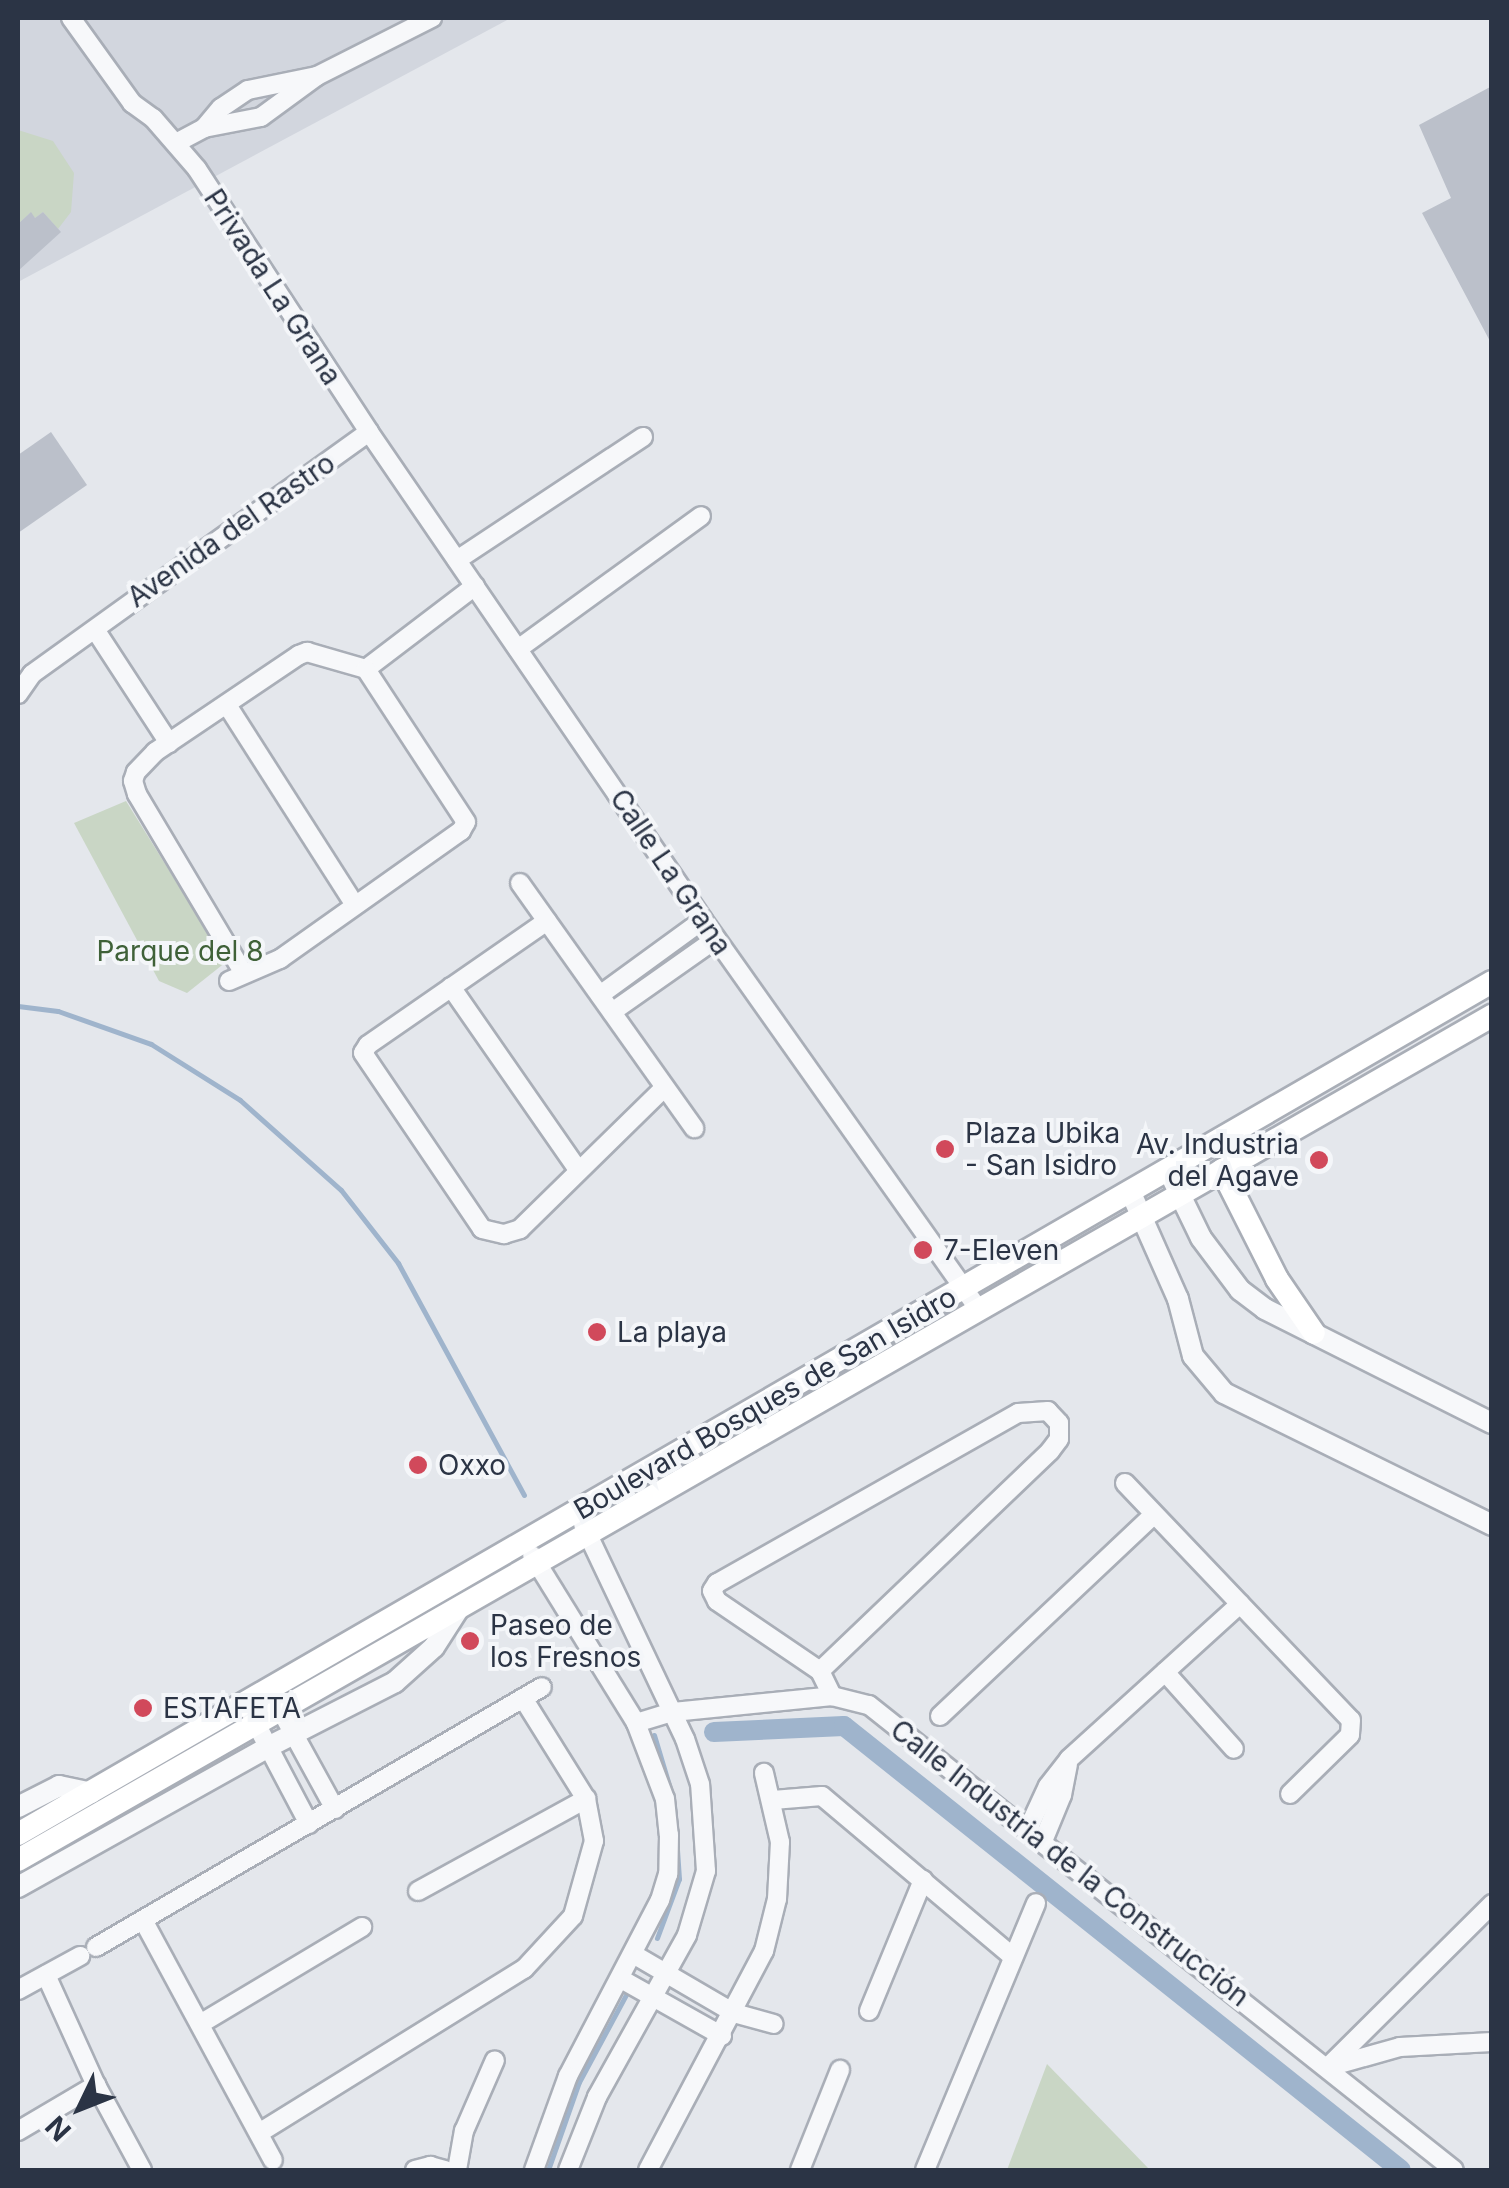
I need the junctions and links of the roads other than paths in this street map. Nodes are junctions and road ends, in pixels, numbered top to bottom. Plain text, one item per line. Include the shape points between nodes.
1 (71, 18) edge
2 (432, 18) edge
3 (317, 76) junction
4 (204, 128) junction
5 (176, 143) junction
6 (369, 432) junction
7 (643, 437) dead end
8 (701, 516) dead end
9 (457, 560) junction
10 (475, 586) junction
11 (96, 631) junction
12 (518, 649) junction
13 (366, 669) junction
14 (25, 673) edge
15 (18, 694) edge
16 (227, 705) junction
17 (170, 743) junction
18 (520, 883) dead end
19 (355, 905) junction
20 (703, 920) junction
21 (547, 921) junction
22 (716, 939) junction
23 (1492, 982) edge
24 (452, 987) junction
25 (600, 996) junction
26 (612, 1012) junction
27 (1492, 1016) edge
28 (664, 1088) junction
29 (694, 1128) dead end
30 (578, 1170) junction
31 (1222, 1170) junction
32 (1169, 1172) junction
33 (1132, 1193) junction
34 (1179, 1194) junction
35 (1144, 1216) junction
36 (971, 1299) junction
37 (1314, 1333) junction
38 (1492, 1424) edge
39 (1126, 1484) dead end
40 (1154, 1514) junction
41 (581, 1522) junction
42 (1492, 1525) edge
43 (530, 1552) junction
44 (462, 1604) junction
45 (1240, 1604) junction
46 (820, 1671) junction
47 (1165, 1672) junction
48 (542, 1688) dead end
49 (832, 1696) junction
50 (524, 1698) junction
51 (275, 1699) junction
52 (673, 1712) junction
53 (250, 1713) junction
54 (940, 1716) dead end
55 (636, 1723) junction
56 (293, 1734) junction
57 (270, 1746) junction
58 (1234, 1749) dead end
59 (764, 1773) dead end
60 (90, 1793) junction
61 (1290, 1794) dead end
62 (586, 1799) junction
63 (773, 1800) junction
64 (18, 1807) edge
65 (335, 1808) junction
66 (309, 1824) junction
67 (18, 1834) edge
68 (1036, 1835) junction
69 (18, 1860) edge
70 (923, 1880) junction
71 (18, 1888) edge
72 (418, 1891) dead end
73 (1036, 1904) dead end
74 (1492, 1904) edge
75 (143, 1920) junction
76 (362, 1927) dead end
77 (633, 1954) junction
78 (1013, 1957) junction
79 (666, 1973) junction
80 (46, 1974) junction
81 (621, 1979) junction
82 (18, 1990) edge
83 (654, 1996) junction
84 (869, 2011) dead end
85 (734, 2012) junction
86 (200, 2024) junction
87 (774, 2024) dead end
88 (722, 2036) junction
89 (1492, 2042) edge
90 (495, 2060) dead end
91 (1327, 2068) junction
92 (840, 2070) dead end
93 (96, 2085) junction
94 (18, 2131) edge
95 (259, 2133) junction
96 (273, 2160) dead end
97 (142, 2170) edge
98 (416, 2170) edge
99 (446, 2170) edge
100 (456, 2170) edge
101 (534, 2170) edge
102 (568, 2170) edge
103 (648, 2170) edge
104 (800, 2170) edge
105 (925, 2170) edge
106 (1454, 2170) edge

1 - 5 street, Privada La Grana via 132,103
2 - 3 street
3 - 4 street via 261,117
3 - 4 street via 248,90
4 - 5 street
5 - 6 street, Privada La Grana
6 - 9 street, Calle La Grana
6 - 11 street, Avenida del Rastro
7 - 9 street
8 - 12 street
9 - 10 street, Calle La Grana
10 - 12 street, Calle La Grana
10 - 13 street
11 - 14 street, Avenida del Rastro
11 - 17 street
12 - 20 street, Calle La Grana
13 - 16 street via 307,652
13 - 19 street via 466,822
14 - 15 street
16 - 17 street
16 - 19 street
17 - 19 street via 136,772 136,794 236,977 280,959
18 - 21 street
20 - 22 street, Calle La Grana
20 - 25 street
21 - 24 street
21 - 25 street
22 - 26 street
22 - 36 street, Calle La Grana
23 - 32 main road, Boulevard Bosques de San Isidro
24 - 30 street
24 - 30 street via 364,1053 482,1229 520,1229
25 - 26 street
26 - 28 street
27 - 31 main road, Boulevard Bosques de San Isidro
28 - 29 street
28 - 30 street
31 - 34 main road, Boulevard Bosques de San Isidro
31 - 37 main road
32 - 33 main road, Boulevard Bosques de San Isidro
32 - 34 street
33 - 35 street
33 - 36 main road, Boulevard Bosques de San Isidro
34 - 35 main road, Boulevard Bosques de San Isidro
34 - 37 street via 1240,1290
35 - 36 main road, Boulevard Bosques de San Isidro
35 - 42 street via 1193,1356 1224,1393
36 - 41 main road, Boulevard Bosques de San Isidro
37 - 38 street
39 - 40 street
40 - 45 street
40 - 54 street
41 - 43 main road, Boulevard Bosques de San Isidro
41 - 52 street
43 - 44 main road, Boulevard Bosques de San Isidro
43 - 51 main road, Boulevard Bosques de San Isidro
43 - 55 street
44 - 51 main road, Boulevard Bosques de San Isidro
44 - 56 street, Boulevard Bosques de San Isidro via 434,1646 395,1682
45 - 47 street
45 - 61 street via 1351,1720 1353,1728
46 - 46 street via 717,1601 717,1583 1018,1412 1048,1411 1059,1439 1050,1452
46 - 49 street
47 - 58 street
47 - 68 street via 1069,1759 1048,1786
48 - 50 street
49 - 52 street, Calle Industria de la Construcción
49 - 68 street, Calle Industria de la Construcción via 869,1705
50 - 62 street
50 - 65 street
51 - 53 main road, Boulevard Bosques de San Isidro
51 - 56 street
52 - 55 street, Calle Industria de la Construcción
52 - 79 street via 700,1784 706,1871 698,1908
53 - 57 street
53 - 60 main road, Boulevard Bosques de San Isidro
53 - 69 main road, Boulevard Bosques de San Isidro
55 - 77 street via 665,1799 669,1835 668,1874
56 - 57 street, Boulevard Bosques de San Isidro
56 - 65 street
57 - 66 street
57 - 71 street, Boulevard Bosques de San Isidro
59 - 63 street
60 - 64 street, Boulevard Bosques de San Isidro via 59,1786
60 - 67 main road, Boulevard Bosques de San Isidro
62 - 72 street
62 - 95 street via 594,1841 583,1888 573,1916 547,1948 455,2015
63 - 70 street via 822,1796
63 - 85 street via 780,1842 776,1899 764,1951
65 - 66 street
66 - 75 street
68 - 91 street, Calle Industria de la Construcción
70 - 78 street
70 - 84 street
73 - 78 street
74 - 91 street
75 - 80 street
75 - 86 street
76 - 86 street
77 - 79 street
77 - 81 street
78 - 105 street
79 - 83 street
79 - 85 street
80 - 82 street
80 - 93 street
81 - 83 street
81 - 101 street via 560,2094
83 - 88 street
83 - 102 street via 597,2097
85 - 87 street
85 - 88 street
86 - 95 street
88 - 103 street
89 - 91 street via 1400,2047
90 - 100 street via 464,2131
91 - 106 street, Calle Industria de la Construcción
92 - 104 street
93 - 94 street
93 - 97 street
95 - 96 street
98 - 99 street

